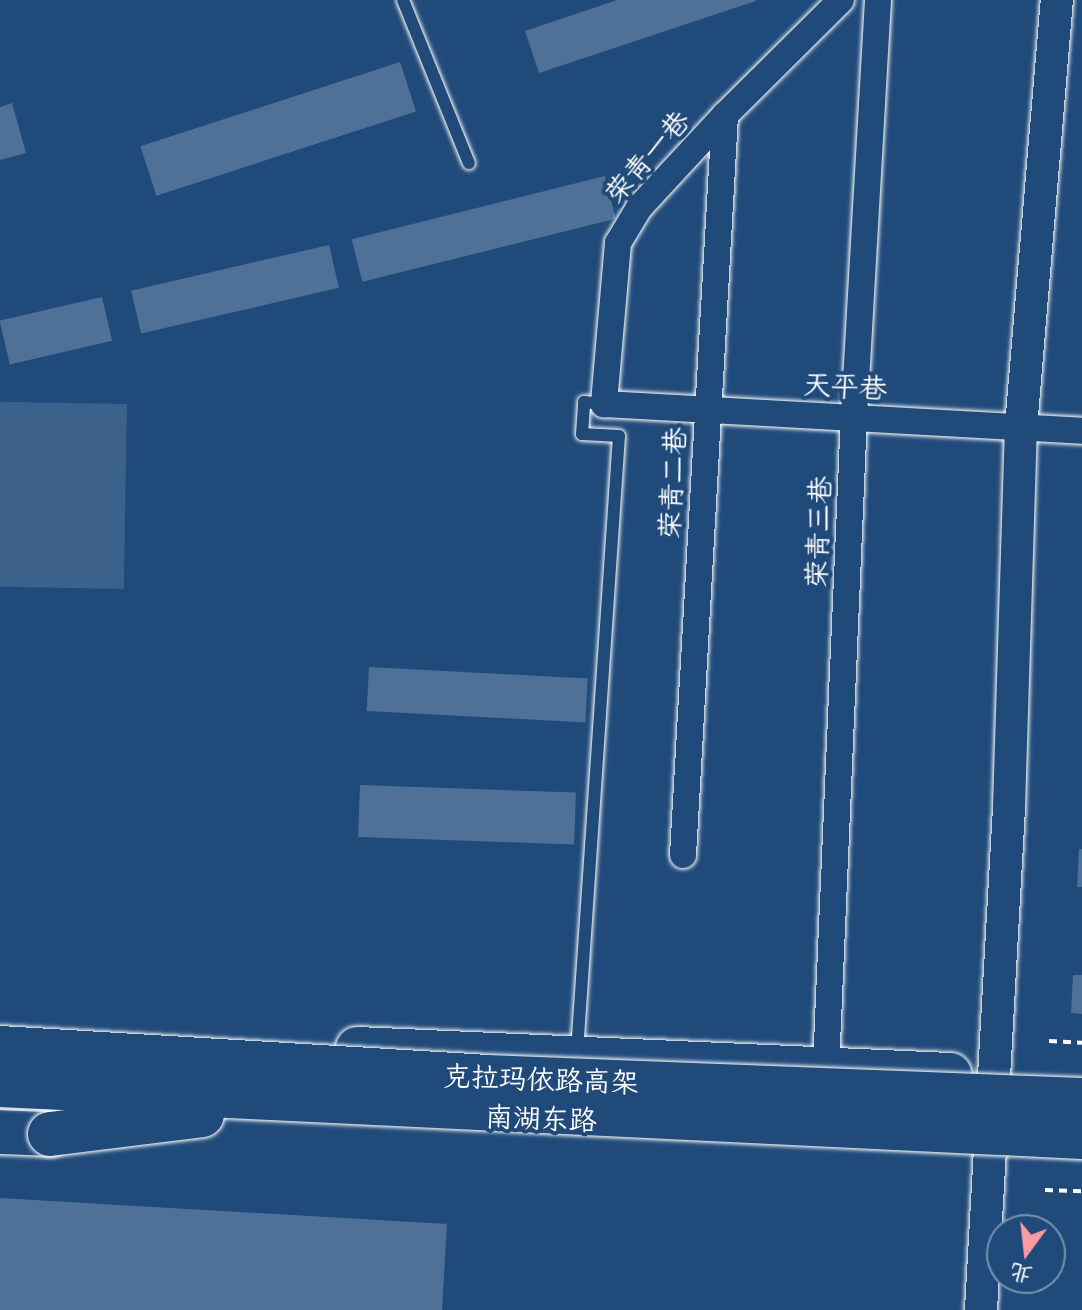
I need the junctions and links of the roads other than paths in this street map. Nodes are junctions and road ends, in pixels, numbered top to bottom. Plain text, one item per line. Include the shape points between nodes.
1 (403, 0) edge
2 (841, 0) edge
3 (878, 0) edge
4 (1057, 0) edge
5 (725, 115) junction
6 (469, 163) dead end
7 (604, 404) junction
8 (707, 411) junction
9 (854, 416) junction
10 (1021, 427) junction
11 (1082, 431) edge
12 (683, 855) dead end
13 (0, 1017) edge
14 (0, 1033) edge
15 (578, 1037) dead end
16 (0, 1048) edge
17 (826, 1067) junction
18 (993, 1076) junction
19 (1082, 1082) edge
20 (315, 1083) junction
21 (0, 1085) edge
22 (0, 1094) edge
23 (1082, 1100) edge
24 (0, 1132) edge
25 (993, 1137) junction
26 (1082, 1138) edge
27 (981, 1310) edge

1 - 6 lane
2 - 5 street, 荣青一巷
3 - 9 street, 荣青三巷
4 - 10 street
5 - 7 street, 荣青一巷 via 639,208 618,243
5 - 8 street, 荣青二巷
7 - 8 street, 天平巷
7 - 15 lane via 584,402 582,434 619,436
8 - 9 street, 天平巷
8 - 12 street, 荣青二巷
9 - 10 street, 天平巷
9 - 17 street, 荣青三巷
10 - 11 street, 天平巷
10 - 18 street via 1009,807
13 - 20 highway, bridge
14 - 17 main road
16 - 20 highway, 克拉玛依路高架, bridge
17 - 18 main road
18 - 19 main road
18 - 25 street
20 - 21 highway, 克拉玛依路高架, bridge
20 - 23 highway, 克拉玛依路高架, bridge
20 - 24 highway, bridge via 50,1134
20 - 26 highway, 克拉玛依路高架, bridge
22 - 25 main road, 南湖东路
25 - 26 main road, 南湖东路
25 - 27 street

